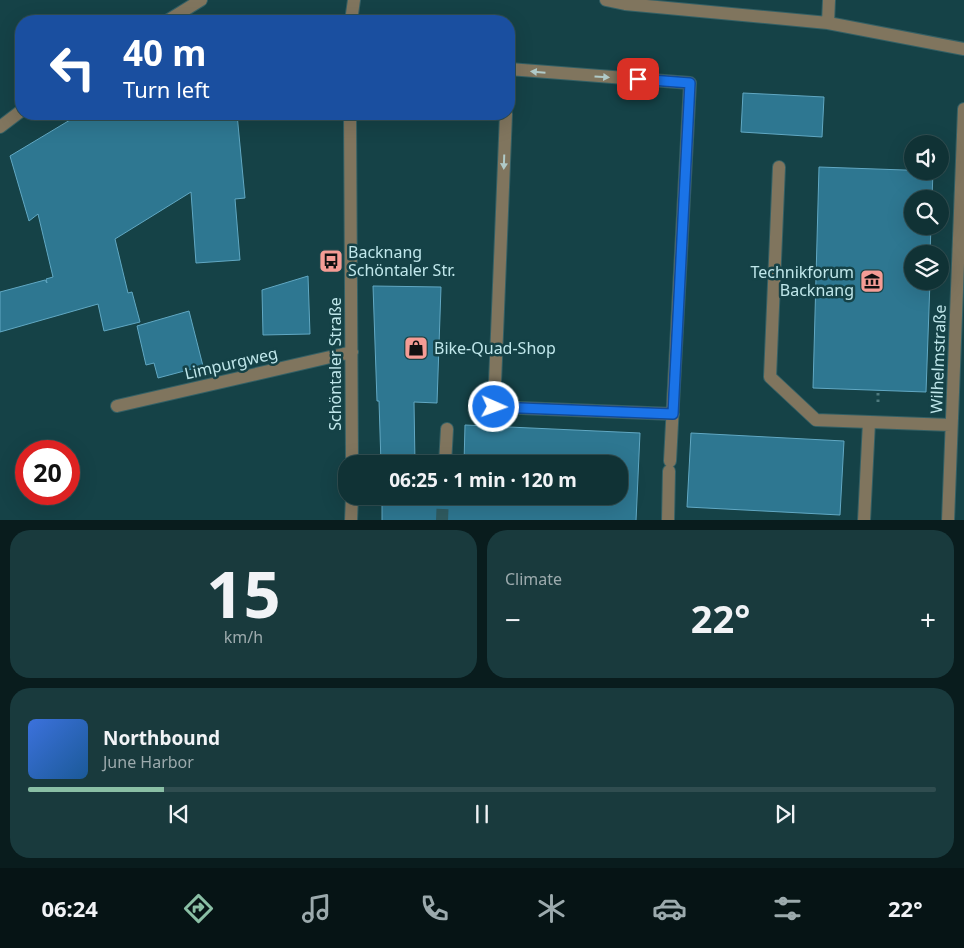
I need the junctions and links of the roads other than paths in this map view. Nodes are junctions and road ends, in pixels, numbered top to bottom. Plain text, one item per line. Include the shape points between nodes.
1 (202, 0) edge
2 (354, 0) edge
3 (606, 0) edge
4 (829, 0) edge
5 (177, 15) edge
6 (352, 15) edge
7 (828, 23) junction
8 (964, 49) edge
9 (515, 70) edge
10 (964, 109) edge
11 (15, 116) edge
12 (350, 120) edge
13 (506, 120) edge
14 (0, 127) edge
15 (779, 167) dead end
16 (352, 352) junction
17 (117, 406) dead end
18 (673, 414) junction
19 (956, 417) edge
20 (869, 422) junction
21 (447, 429) dead end
22 (352, 455) edge
23 (446, 455) edge
24 (352, 505) edge
25 (351, 520) edge
26 (668, 520) edge
27 (864, 520) edge
28 (948, 520) edge

1 - 5 street
2 - 6 street
3 - 7 street
4 - 7 street
7 - 8 street
9 - 18 street via 690,83
10 - 19 street, Wilhelmstraße
11 - 14 street
12 - 16 street, Schöntaler Straße
13 -> 18 street via 494,407
15 - 20 street via 770,377 816,420
16 - 17 street, Limpurgweg
16 - 22 street, Schöntaler Straße
18 - 26 street
19 - 20 street
19 - 28 street, Wilhelmstraße
20 - 27 street
21 - 23 street
24 - 25 street

